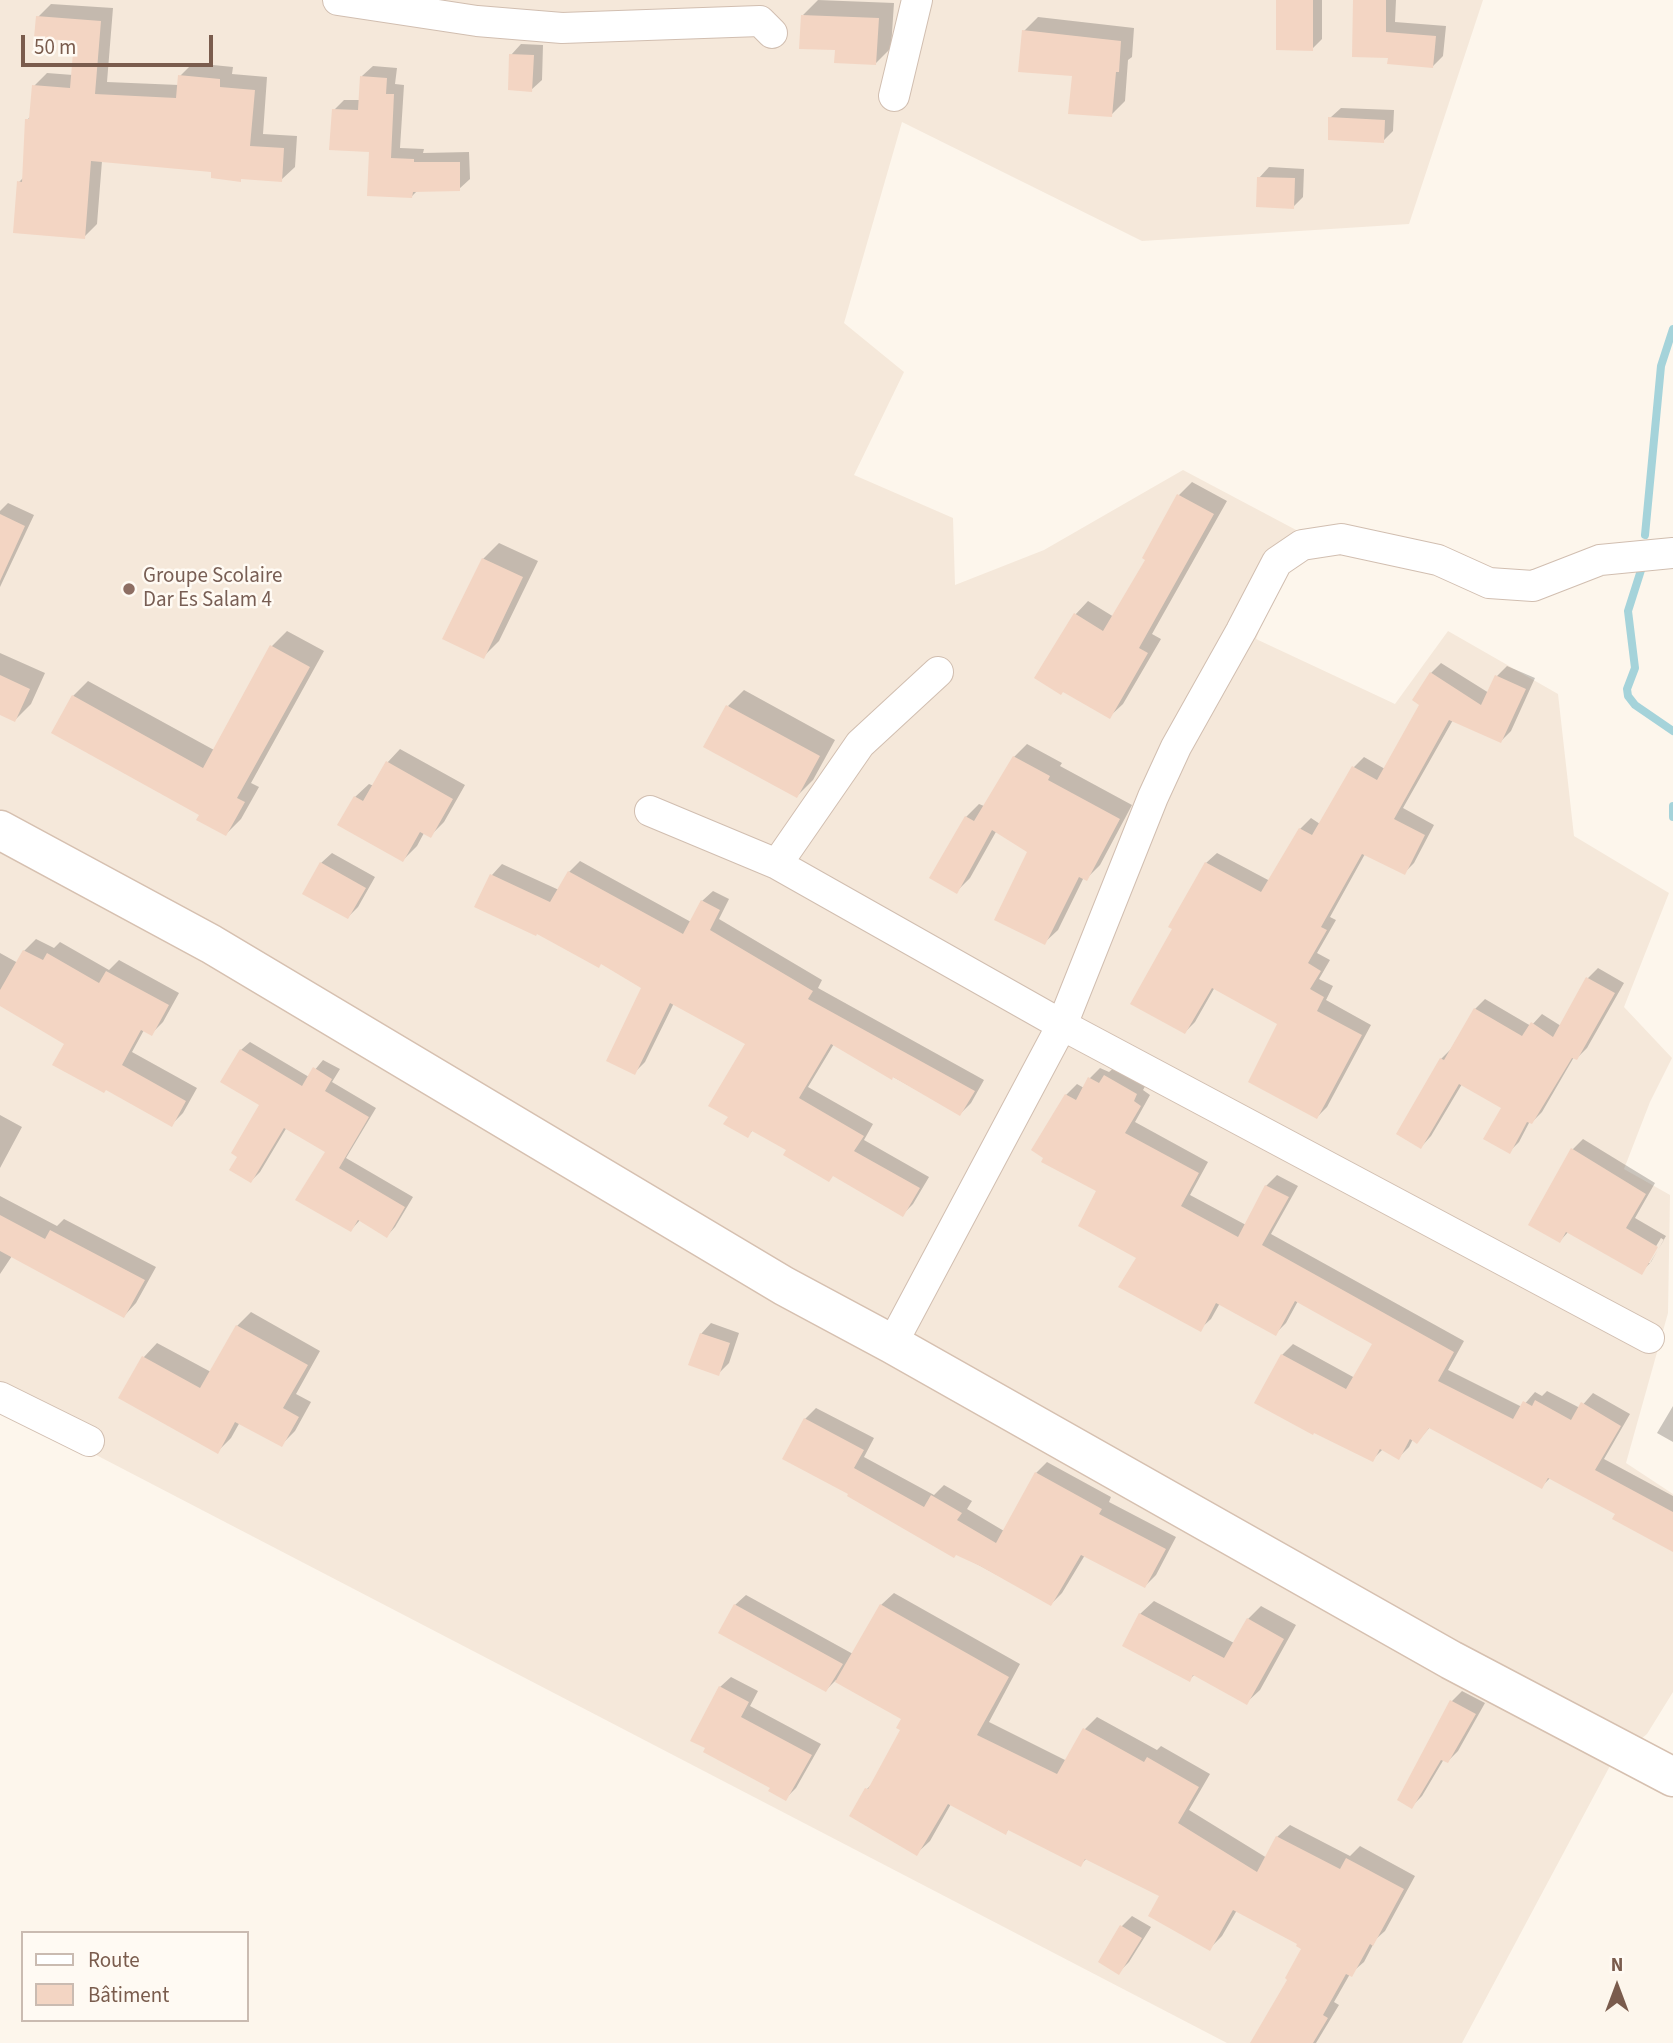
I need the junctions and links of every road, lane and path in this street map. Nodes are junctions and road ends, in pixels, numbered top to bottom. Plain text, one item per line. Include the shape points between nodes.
1 (338, 0) edge
2 (917, 0) edge
3 (476, 10) edge
4 (772, 33) dead end
5 (894, 96) dead end
6 (1673, 554) edge
7 (938, 672) dead end
8 (650, 811) dead end
9 (0, 830) edge
10 (777, 864) junction
11 (1062, 1026) junction
12 (1649, 1338) dead end
13 (892, 1344) junction
14 (0, 1397) edge
15 (89, 1440) dead end
16 (1673, 1777) edge

1 - 3 street
2 - 5 street
3 - 4 street via 562,28 760,21
6 - 11 street via 1600,560 1533,586 1489,583 1438,560 1341,539 1303,545 1277,562 1158,784
7 - 10 street via 860,744
8 - 10 street
9 - 13 street via 211,944 784,1286
10 - 11 street
11 - 12 street
11 - 13 street
13 - 16 street via 1451,1660
14 - 15 street

